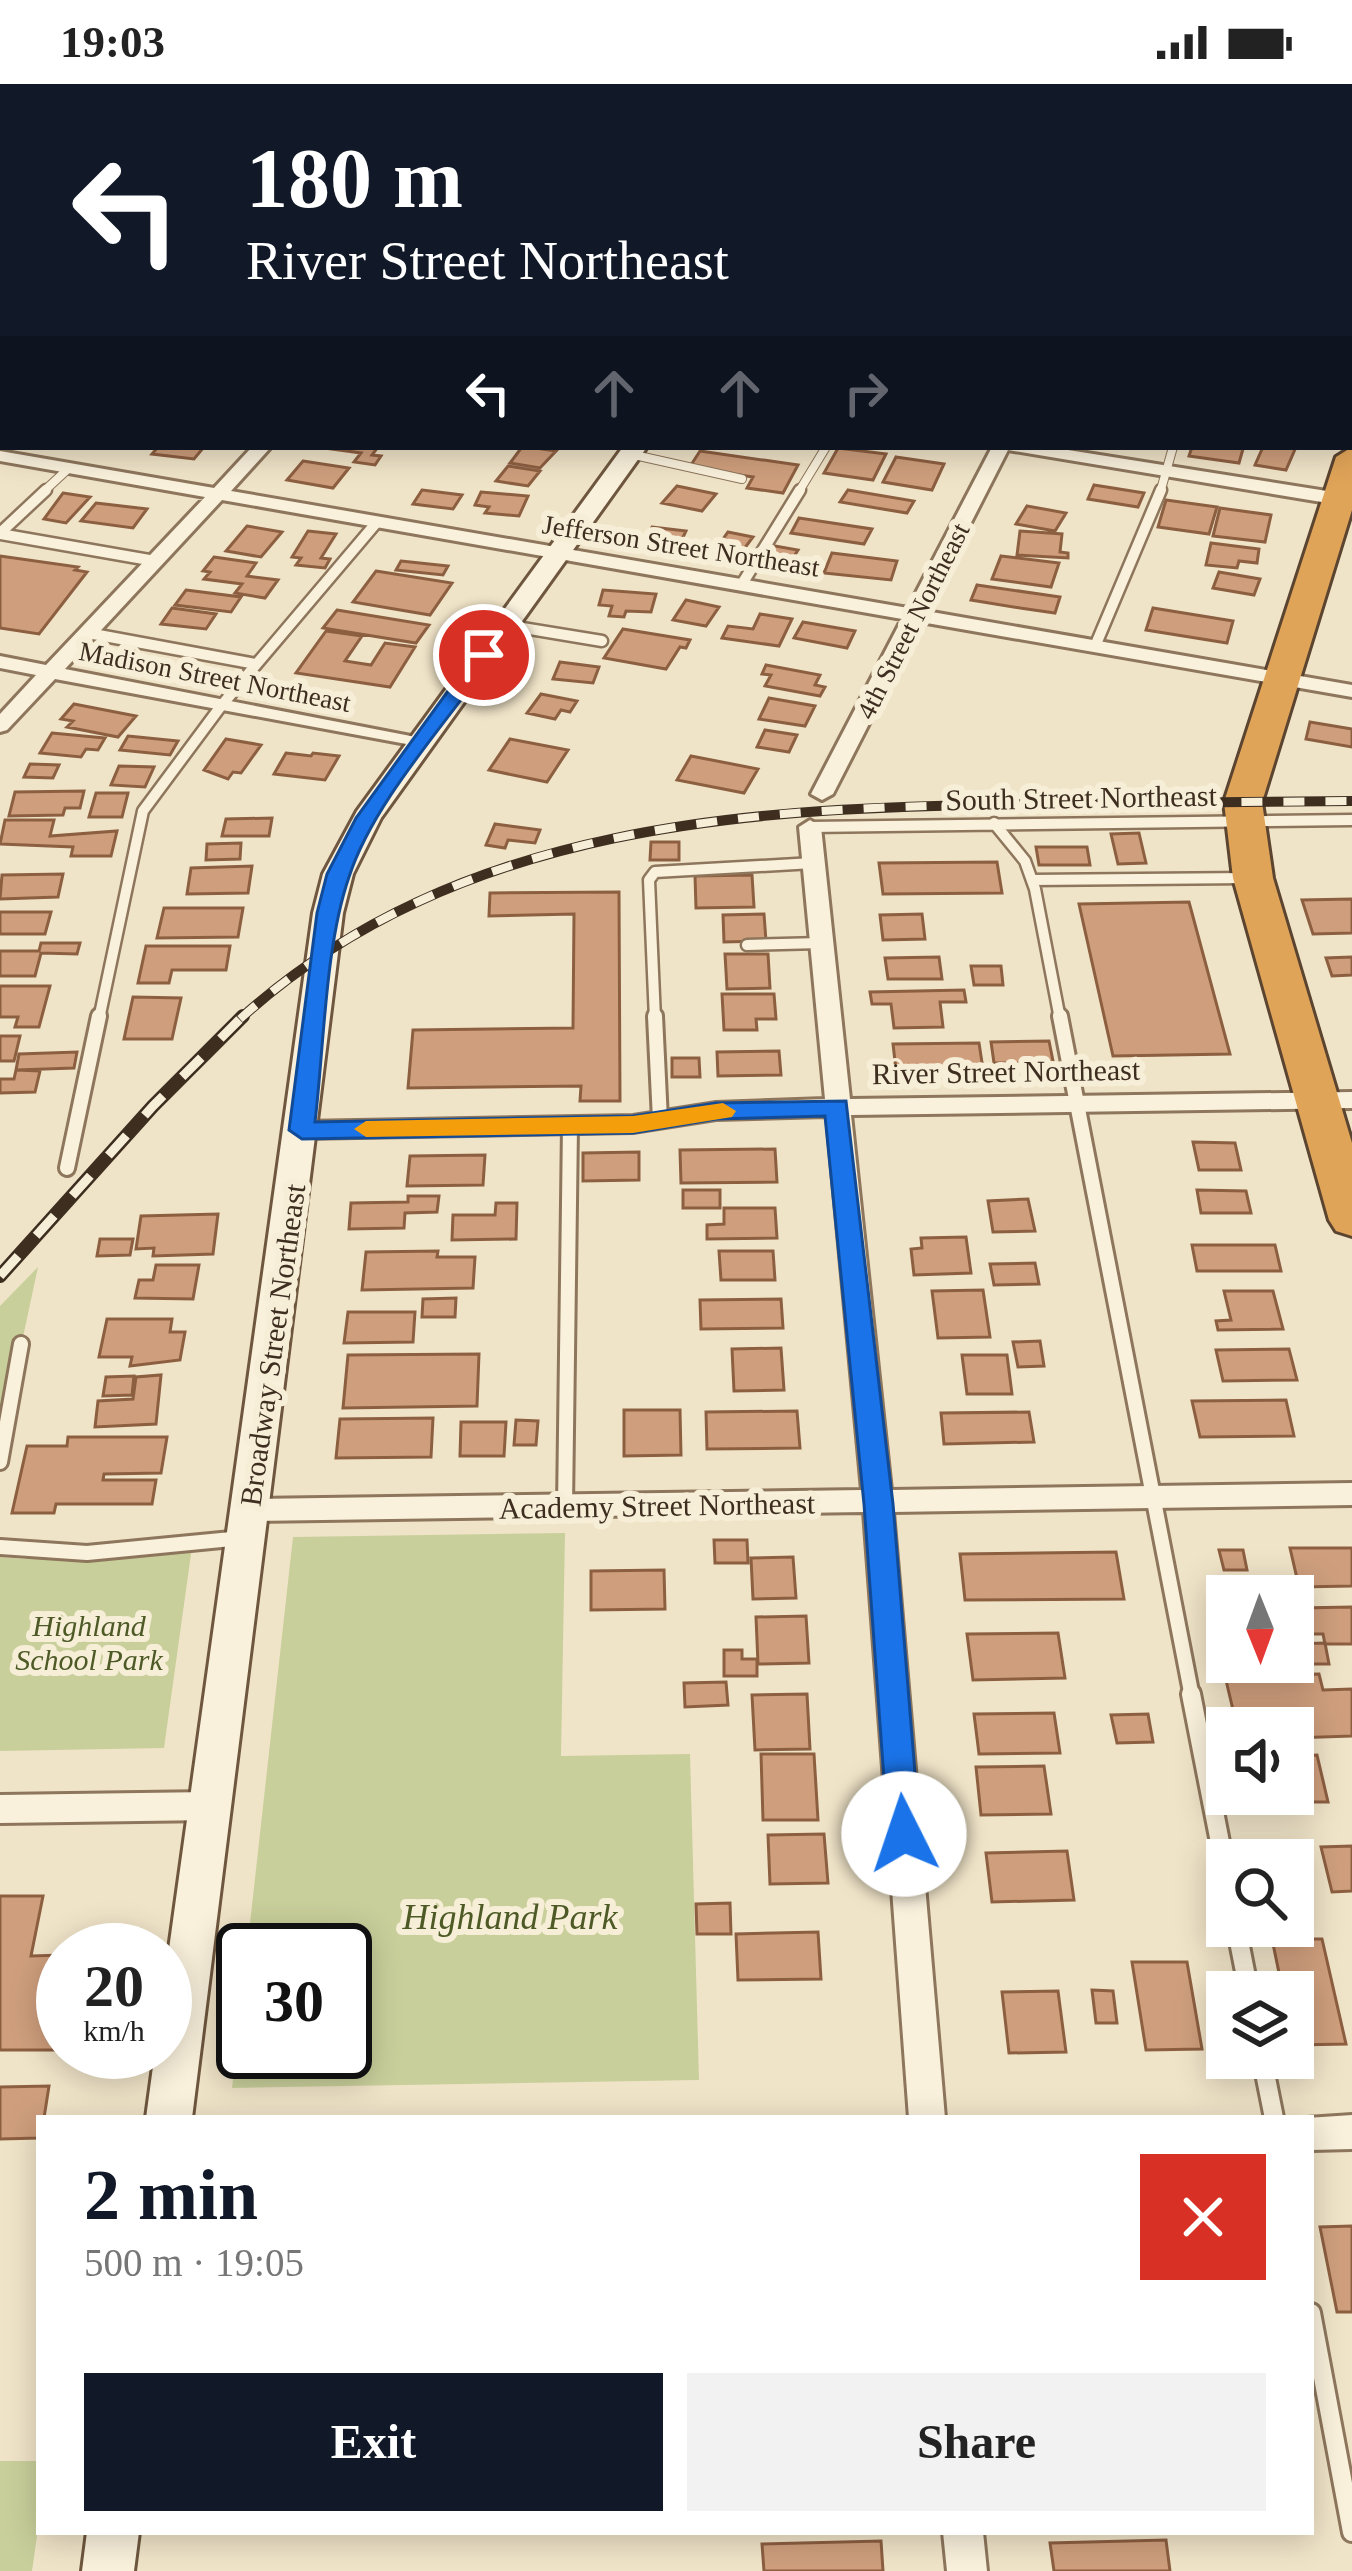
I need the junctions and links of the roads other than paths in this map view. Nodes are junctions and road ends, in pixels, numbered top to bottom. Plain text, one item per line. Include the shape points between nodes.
1 (259, 450) edge
2 (632, 450) edge
3 (824, 450) edge
4 (1000, 450) edge
5 (1035, 450) edge
6 (1172, 450) edge
7 (0, 456) edge
8 (1352, 457) edge
9 (69, 468) junction
10 (1166, 471) junction
11 (742, 479) dead end
12 (218, 494) junction
13 (1345, 500) edge
14 (377, 522) junction
15 (0, 534) edge
16 (557, 553) junction
17 (155, 561) junction
18 (742, 584) junction
19 (920, 612) junction
20 (506, 626) junction
21 (88, 633) junction
22 (602, 641) dead end
23 (1096, 644) junction
24 (0, 662) edge
25 (256, 664) junction
26 (51, 673) junction
27 (1282, 679) junction
28 (1352, 691) edge
29 (221, 706) junction
30 (0, 726) edge
31 (421, 744) junction
32 (822, 794) dead end
33 (1242, 820) junction
34 (1352, 820) edge
35 (994, 824) junction
36 (810, 827) joint
37 (813, 863) junction
38 (1253, 878) junction
39 (1033, 880) junction
40 (821, 943) junction
41 (747, 945) dead end
42 (1335, 1100) edge
43 (1076, 1103) junction
44 (837, 1107) junction
45 (660, 1120) junction
46 (570, 1126) junction
47 (302, 1130) junction
48 (67, 1168) dead end
49 (1352, 1220) edge
50 (21, 1344) dead end
51 (0, 1462) edge
52 (1352, 1494) edge
53 (1152, 1498) junction
54 (878, 1504) junction
55 (565, 1507) junction
56 (249, 1523) junction
57 (0, 1546) edge
58 (210, 1806) junction
59 (0, 1809) edge
60 (1219, 1839) edge
61 (1266, 2079) edge
62 (170, 2115) edge
63 (927, 2115) edge
64 (1273, 2115) edge
65 (1352, 2132) edge
66 (1314, 2133) edge
67 (1314, 2329) edge
68 (1352, 2532) edge
69 (113, 2535) edge
70 (963, 2535) edge
71 (108, 2571) edge
72 (967, 2571) edge

1 - 12 street
2 - 11 lane
2 - 16 main road, Broadway Street Northeast
3 - 18 lane
4 - 19 street, 4th Street Northeast
5 - 10 street
6 - 10 lane
7 - 9 street, Jefferson Street Northeast
8 - 13 highway
9 - 12 street, Jefferson Street Northeast
9 - 15 lane
10 - 13 street
10 - 23 lane
12 - 14 street, Jefferson Street Northeast
12 - 17 street
13 - 27 highway
14 - 16 street, Jefferson Street Northeast
14 - 25 lane
15 - 17 lane
16 - 18 street, Jefferson Street Northeast
16 - 20 main road, Broadway Street Northeast
17 - 21 street
18 - 19 street, Jefferson Street Northeast
19 - 23 street, Jefferson Street Northeast
19 - 32 street, 4th Street Northeast
20 - 22 lane
20 - 31 main road, Broadway Street Northeast
21 - 25 lane
21 - 26 street
23 - 27 street, Jefferson Street Northeast
24 - 26 street, Madison Street Northeast
25 - 29 lane
26 - 29 street, Madison Street Northeast
26 - 30 street
27 - 28 street, Jefferson Street Northeast
27 - 33 highway
29 - 31 street, Madison Street Northeast
29 - 48 lane via 153,792 137,828
31 - 47 main road, Broadway Street Northeast via 338,874
33 - 34 lane, South Street Northeast
33 - 35 lane, South Street Northeast
33 - 38 highway
35 - 36 lane, South Street Northeast
35 - 39 lane
36 - 37 street
37 - 40 street
37 - 45 lane via 671,868 649,880
38 - 39 lane
38 - 42 highway
39 - 43 lane
40 - 41 lane
40 - 44 street
42 - 43 street, River Street Northeast
42 - 49 highway
43 - 44 street, River Street Northeast
43 - 53 lane
44 - 45 street, River Street Northeast
44 - 54 street
45 - 46 street, River Street Northeast
46 - 47 street, River Street Northeast
46 - 55 lane
47 - 56 main road, Broadway Street Northeast
50 - 51 lane
52 - 53 street, Academy Street Northeast
53 - 54 street, Academy Street Northeast
53 - 60 lane
54 - 55 street, Academy Street Northeast
54 - 63 street
55 - 56 street, Academy Street Northeast
56 - 57 lane via 100,1549
56 - 58 main road, Broadway Street Northeast
58 - 59 street
58 - 62 main road, Broadway Street Northeast
61 - 64 lane
65 - 66 street
67 - 68 lane
69 - 71 main road
70 - 72 street

